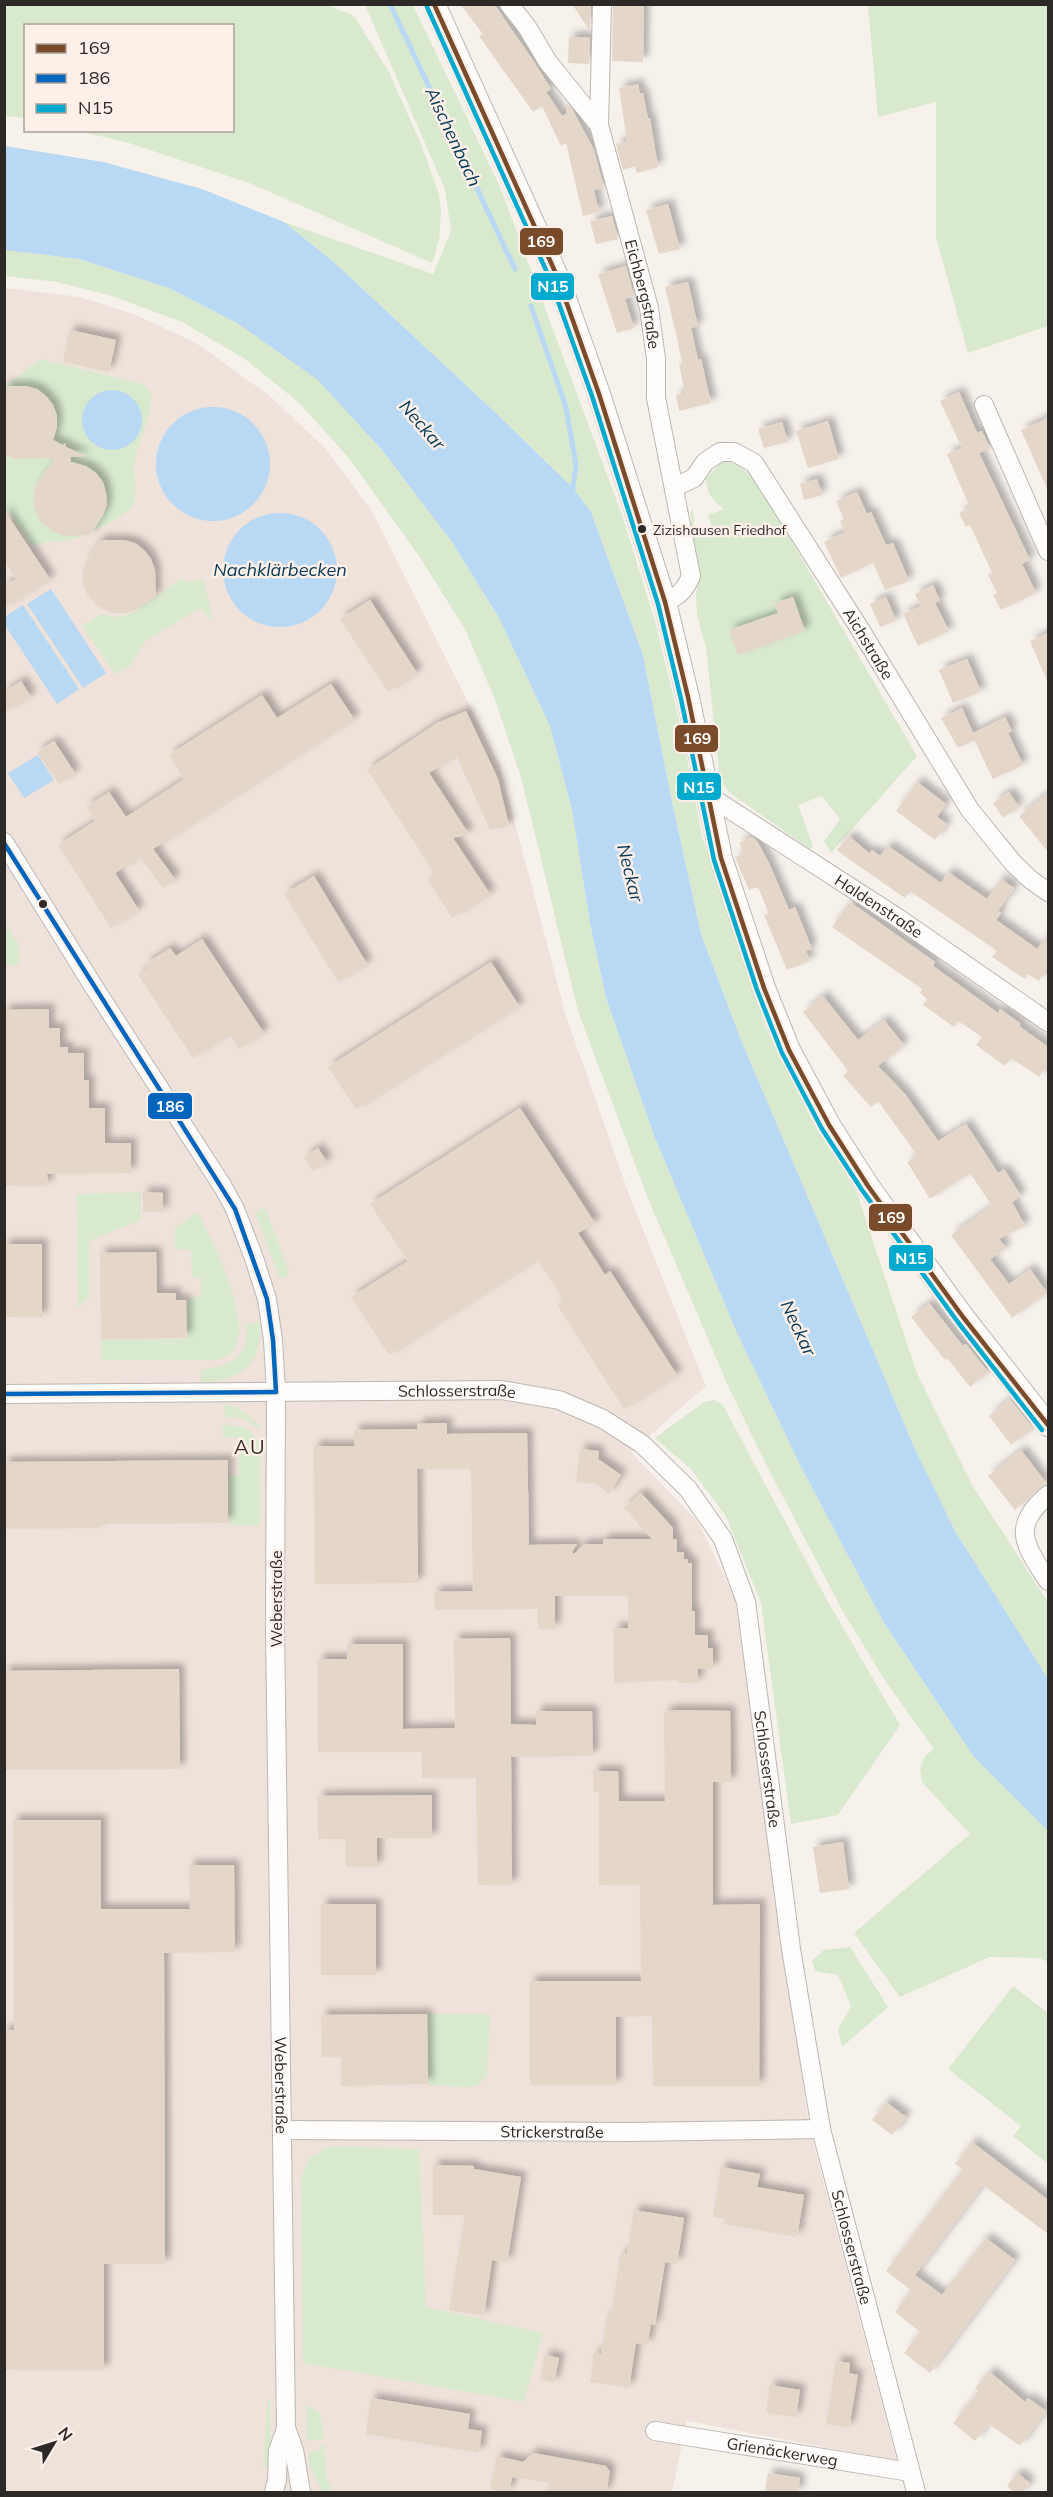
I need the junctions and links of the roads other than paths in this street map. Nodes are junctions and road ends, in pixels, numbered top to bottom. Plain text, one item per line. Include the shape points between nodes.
1 (434, 4) edge
2 (509, 4) edge
3 (602, 4) edge
4 (599, 125) junction
5 (984, 405) dead end
6 (675, 487) junction
7 (1048, 551) edge
8 (665, 602) junction
9 (706, 794) junction
10 (4, 842) edge
11 (1048, 892) edge
12 (1048, 1022) edge
13 (276, 1392) junction
14 (4, 1394) edge
15 (1048, 1425) edge
16 (1048, 1495) edge
17 (1048, 1581) edge
18 (821, 2129) junction
19 (282, 2130) junction
20 (286, 2428) junction
21 (655, 2431) dead end
22 (910, 2472) junction
23 (274, 2493) edge
24 (301, 2493) edge
25 (916, 2493) edge

1 - 8 street via 556,276 599,394
2 - 4 street, Eichbergstraße via 548,62
3 - 4 street
4 - 6 street, Eichbergstraße via 649,308 656,359 656,398
5 - 7 street
6 - 8 street, Eichbergstraße via 691,576 679,596
6 - 11 street, Aichstraße via 694,478 705,462 720,452 734,452 754,463 969,810 1014,864
8 - 9 street
9 - 12 street, Haldenstraße via 898,918
9 - 15 street via 721,858 764,988 789,1050 829,1125 917,1256
10 - 13 street, Weberstraße via 235,1209 267,1299
13 - 14 street, Schlosserstraße
13 - 18 street, Schlosserstraße via 501,1390 559,1400 603,1419 642,1444 688,1489 723,1539 746,1602 791,1949
13 - 19 street, Weberstraße
16 - 17 street via 1029,1514 1024,1527 1026,1542
18 - 19 street, Strickerstraße
18 - 22 street, Schlosserstraße
19 - 20 street, Weberstraße
20 - 23 street, Weberstraße via 278,2451
20 - 24 street, Weberstraße
21 - 22 street, Grienäckerweg
22 - 25 street, Schlosserstraße

